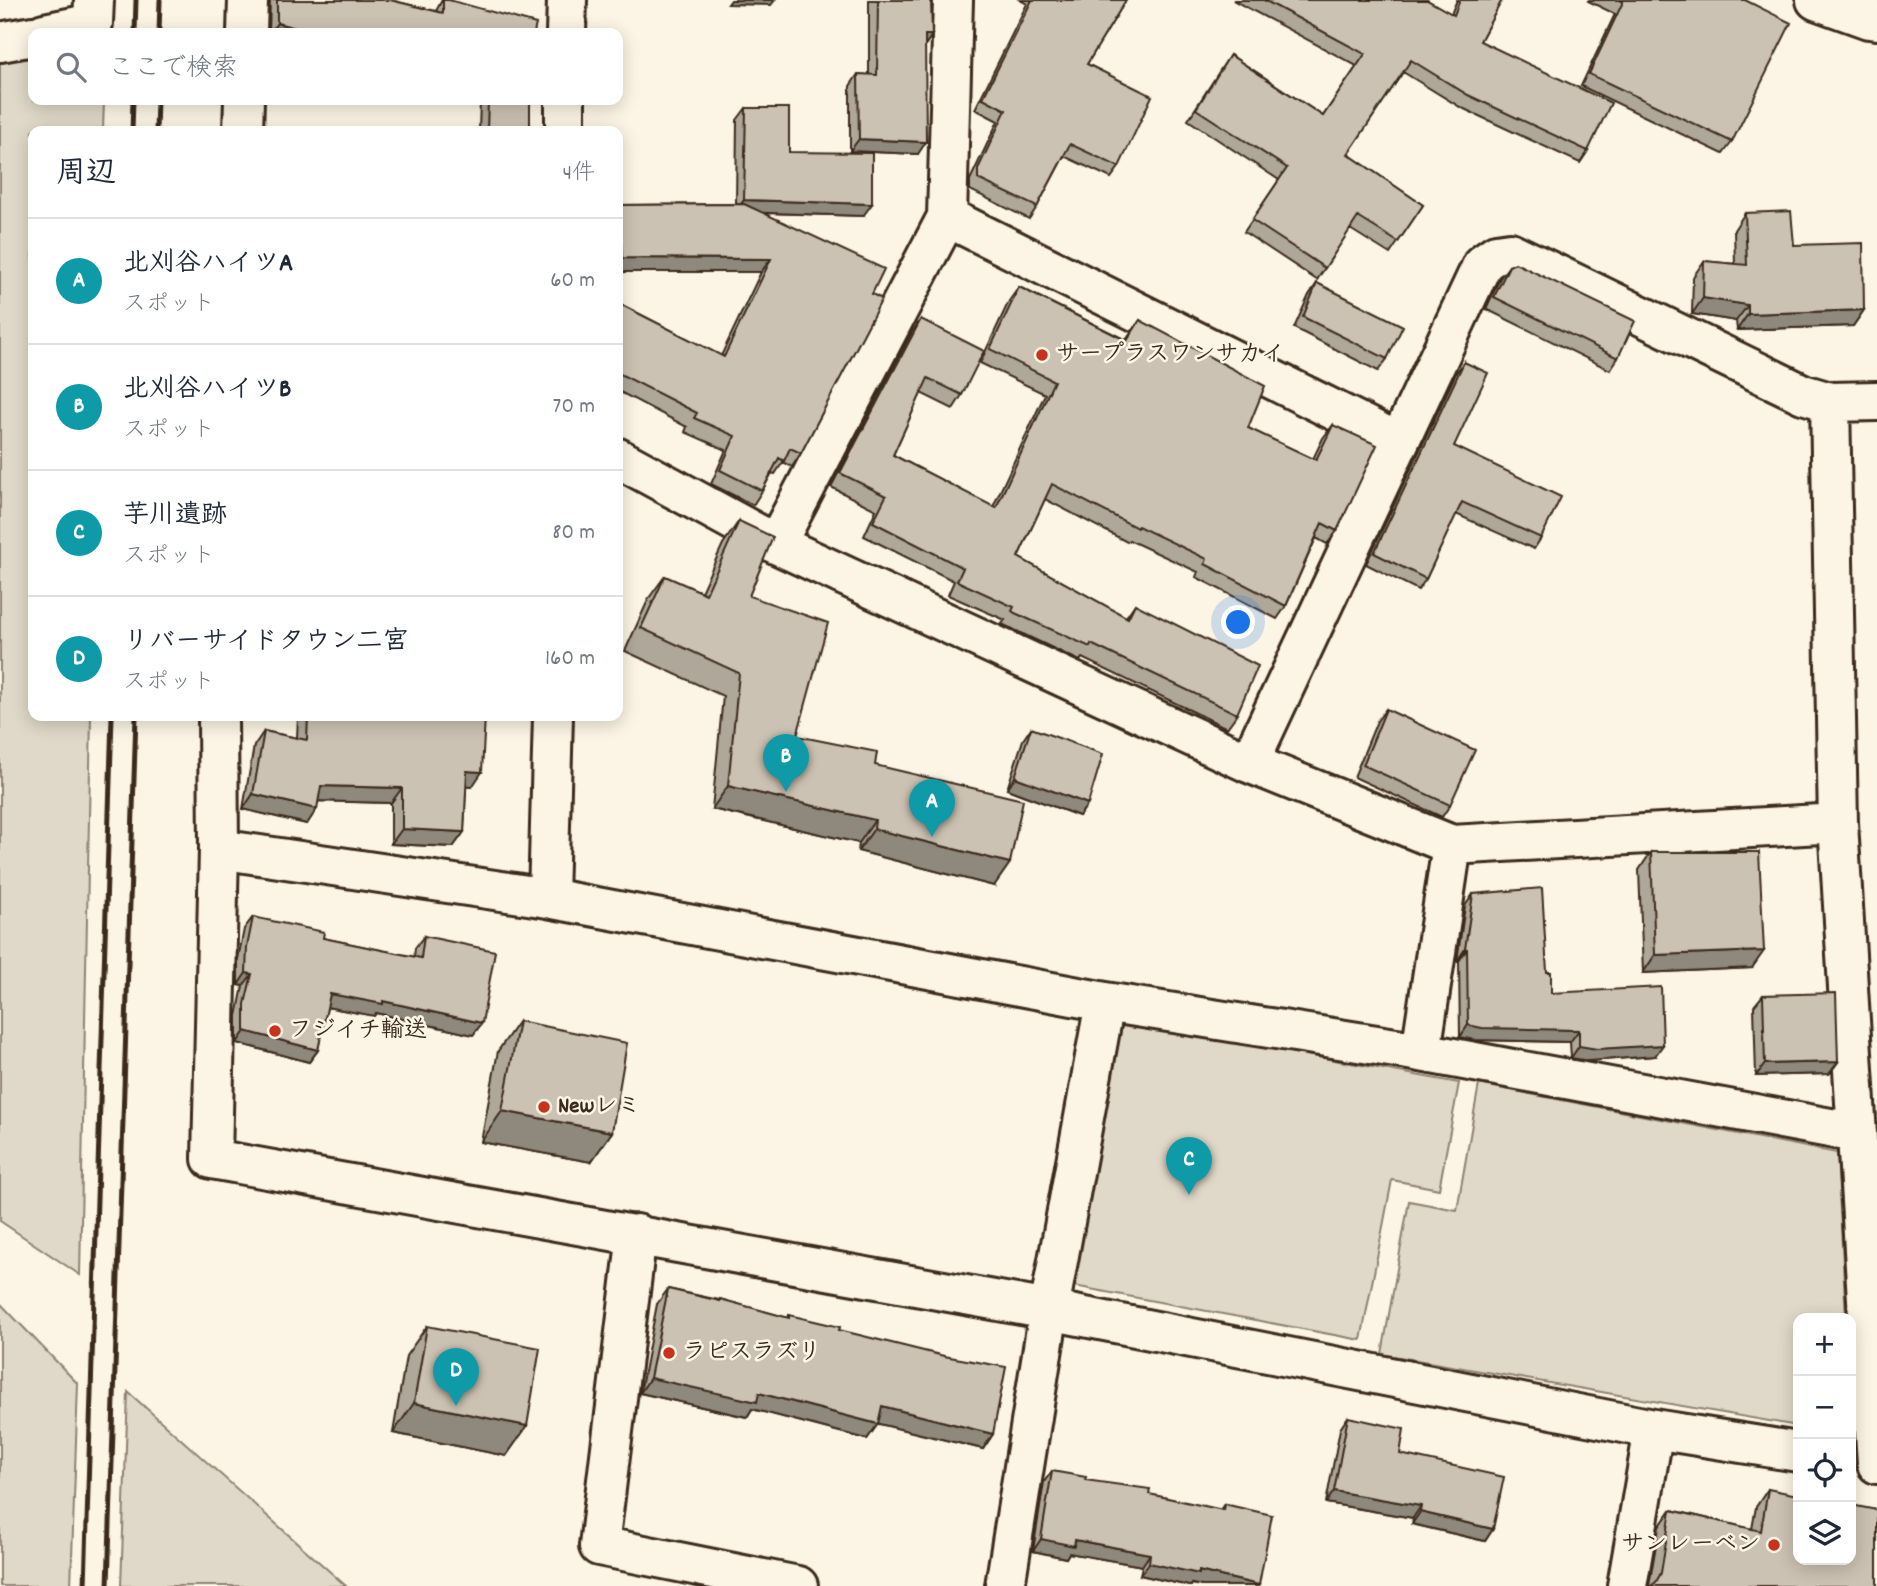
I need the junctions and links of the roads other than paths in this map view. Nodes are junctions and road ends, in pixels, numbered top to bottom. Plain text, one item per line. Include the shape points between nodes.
1 (94, 0) edge
2 (248, 0) edge
3 (567, 0) edge
4 (953, 0) edge
5 (1816, 0) edge
6 (1877, 20) edge
7 (68, 28) edge
8 (247, 28) edge
9 (566, 28) edge
10 (28, 37) edge
11 (0, 42) edge
12 (244, 105) edge
13 (565, 105) edge
14 (243, 126) edge
15 (565, 126) edge
16 (947, 217) junction
17 (1877, 401) edge
18 (1830, 402) junction
19 (1398, 442) junction
20 (623, 461) edge
21 (776, 544) junction
22 (218, 721) edge
23 (553, 721) edge
24 (1249, 763) junction
25 (1838, 823) junction
26 (1452, 845) junction
27 (219, 849) junction
28 (548, 898) junction
29 (1105, 1002) junction
30 (1421, 1052) junction
31 (1857, 1133) junction
32 (637, 1234) junction
33 (1049, 1310) junction
34 (1654, 1429) junction
35 (1793, 1451) edge
36 (1856, 1461) edge
37 (1877, 1464) edge
38 (798, 1586) edge
39 (1005, 1586) edge
40 (1627, 1586) edge

1 - 7 street via 93,23
2 - 8 street
3 - 9 street
4 - 16 street
5 - 6 street
10 - 11 street
12 - 14 street
13 - 15 street
16 - 19 street
16 - 21 street
17 - 18 street
18 - 19 street via 1803,394 1510,252 1483,263
18 - 25 street
19 - 24 street
20 - 21 street
21 - 24 street
22 - 27 street
23 - 28 street
24 - 26 street
25 - 26 street
25 - 31 street
26 - 30 street
27 - 28 street
27 - 32 street via 212,1159
28 - 29 street
29 - 30 street
29 - 33 street
30 - 31 street
31 - 37 street
32 - 33 street
32 - 38 street via 599,1546
33 - 34 street
33 - 39 street
34 - 35 street
34 - 40 street
36 - 37 street

